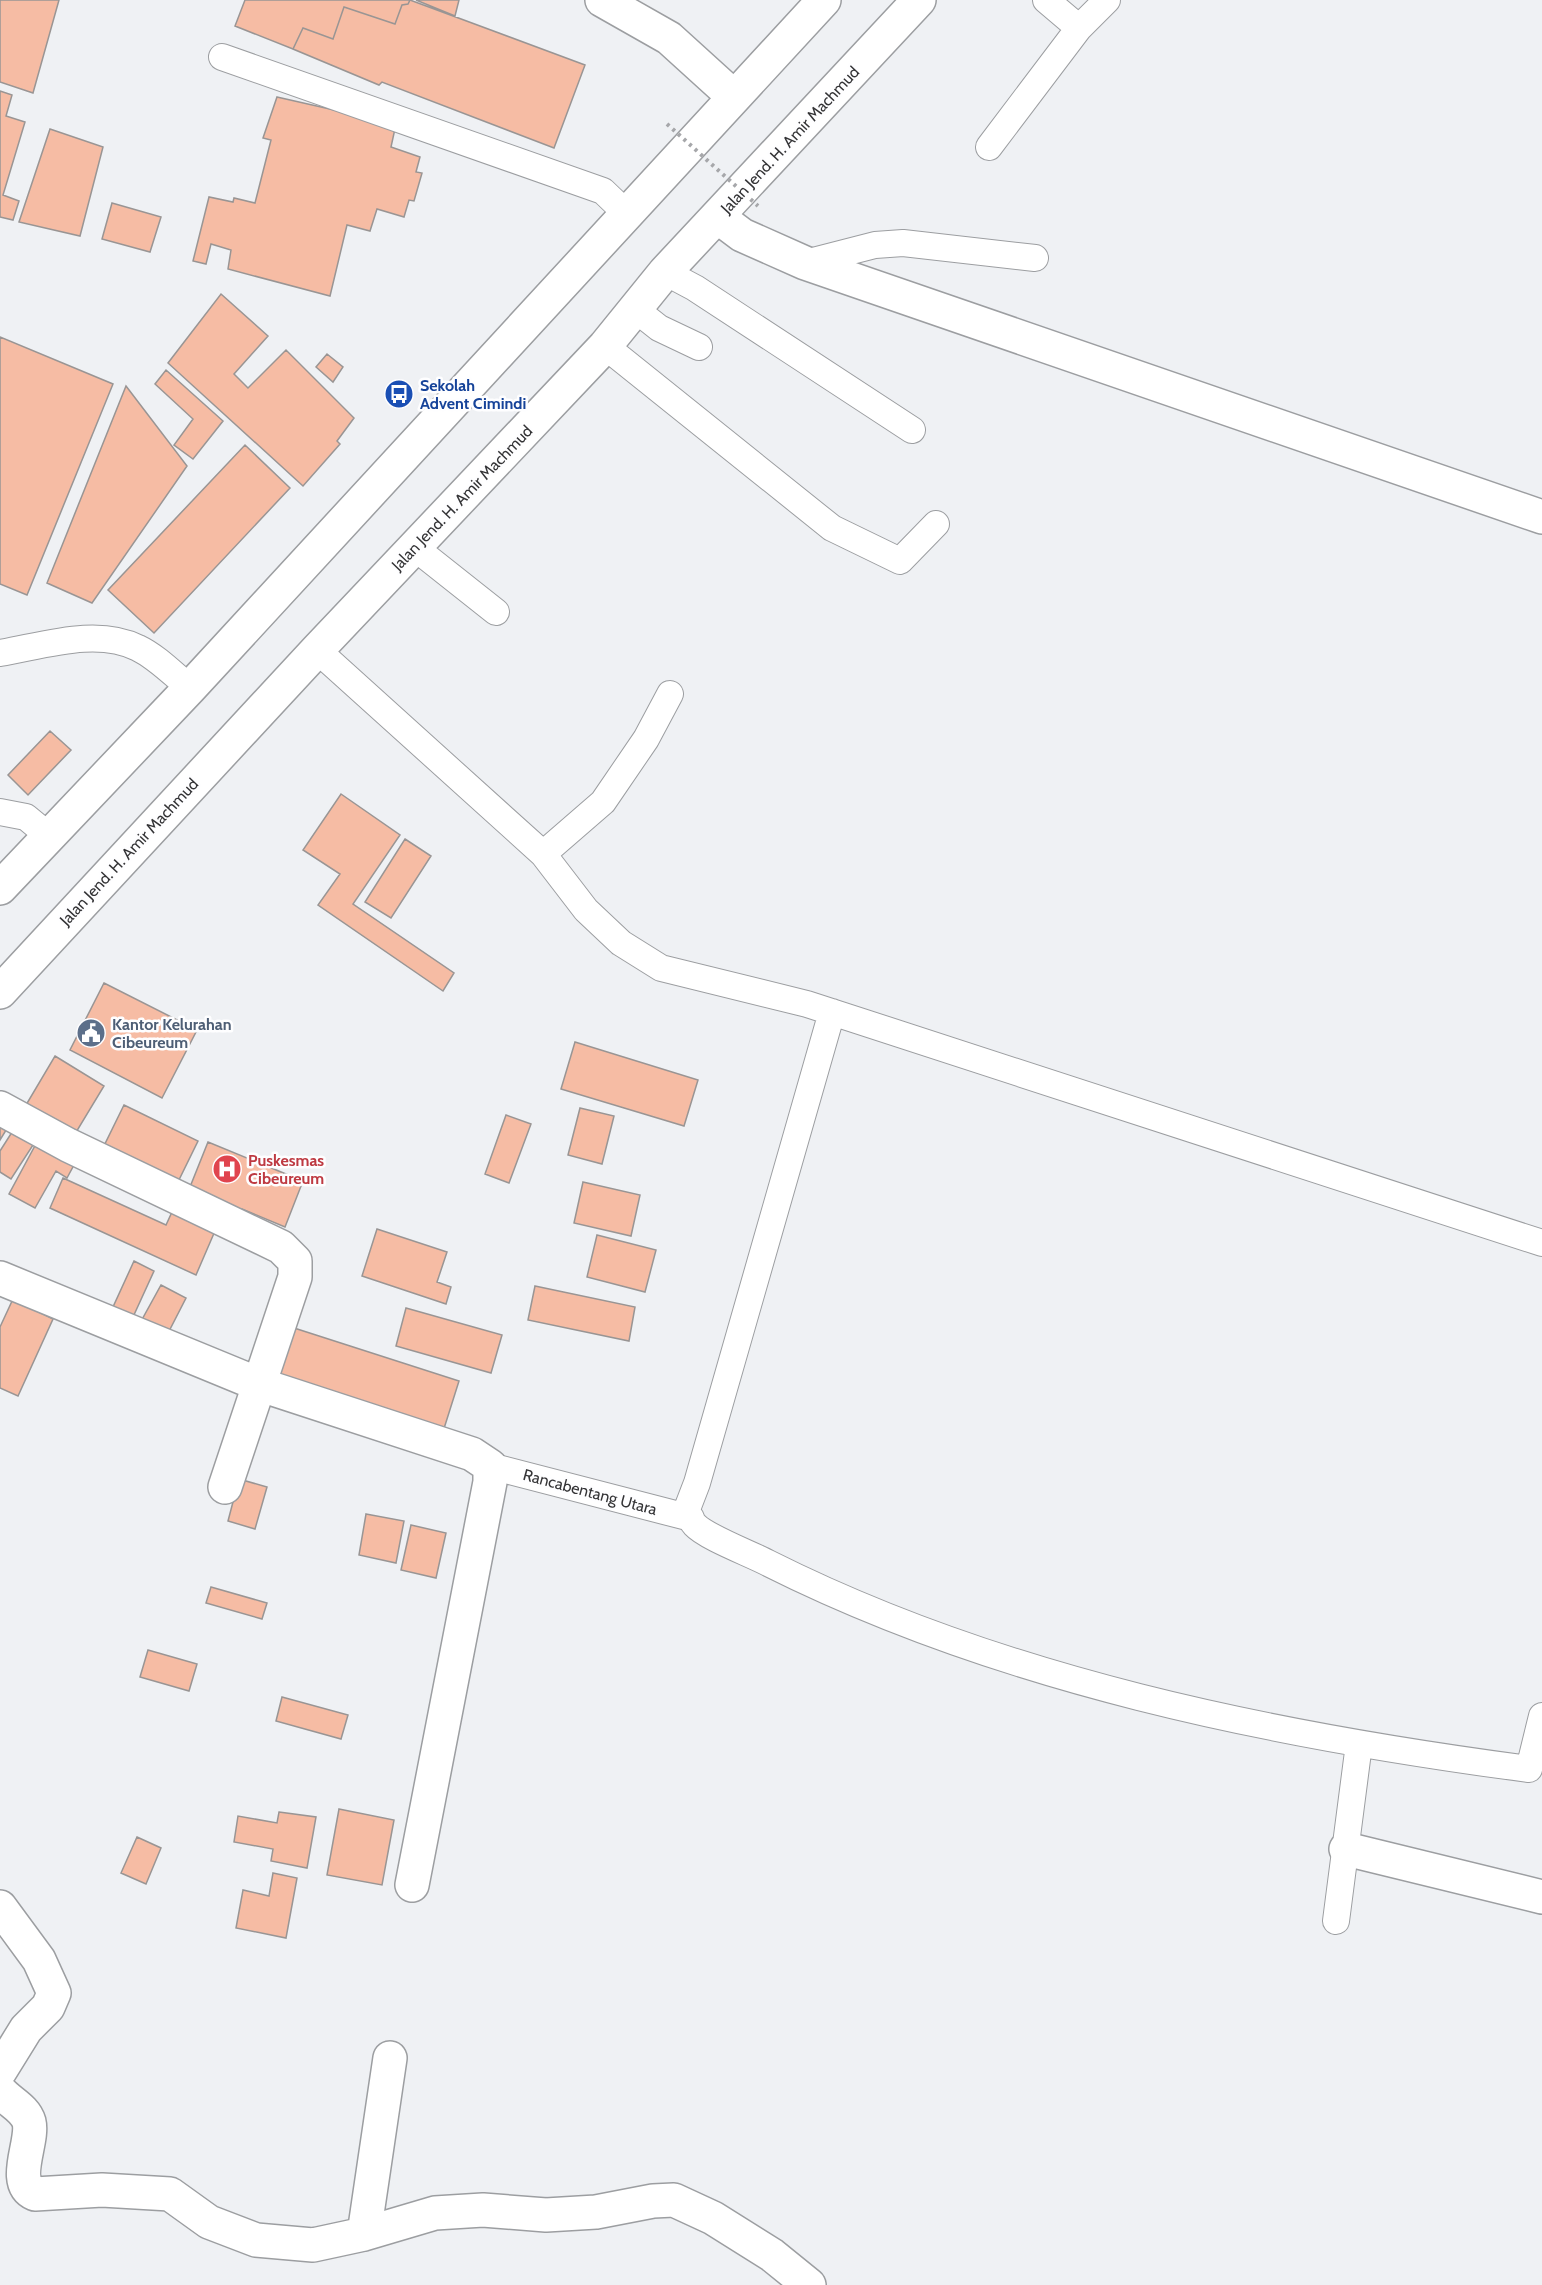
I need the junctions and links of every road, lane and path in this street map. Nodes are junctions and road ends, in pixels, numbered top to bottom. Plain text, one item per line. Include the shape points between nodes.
1 (602, 0) edge
2 (824, 0) edge
3 (919, 0) edge
4 (1046, 0) edge
5 (1107, 0) edge
6 (1079, 28) junction
7 (222, 57) dead end
8 (734, 97) junction
9 (667, 124) dead end
10 (989, 147) dead end
11 (758, 206) dead end
12 (626, 213) junction
13 (718, 217) junction
14 (1035, 258) dead end
15 (804, 263) junction
16 (664, 272) junction
17 (635, 309) junction
18 (605, 346) junction
19 (699, 347) dead end
20 (912, 430) dead end
21 (1542, 517) edge
22 (936, 524) dead end
23 (414, 547) junction
24 (496, 612) dead end
25 (317, 650) junction
26 (0, 653) edge
27 (190, 688) junction
28 (670, 694) dead end
29 (0, 812) edge
30 (49, 836) junction
31 (543, 854) junction
32 (0, 888) edge
33 (0, 992) edge
34 (832, 1012) junction
35 (0, 1108) edge
36 (1542, 1243) edge
37 (0, 1278) edge
38 (258, 1384) junction
39 (490, 1466) junction
40 (225, 1488) dead end
41 (691, 1518) junction
42 (1542, 1716) edge
43 (1359, 1744) junction
44 (1535, 1770) edge
45 (1346, 1849) junction
46 (412, 1885) dead end
47 (1542, 1897) edge
48 (0, 1907) edge
49 (1336, 1921) dead end
50 (390, 2058) dead end
51 (0, 2071) edge
52 (0, 2091) edge
53 (364, 2234) junction
54 (809, 2285) edge

1 - 8 main road via 669,38
2 - 8 main road
3 - 13 main road, Jalan Jend. H. Amir Machmud
4 - 6 lane
5 - 6 lane
6 - 10 lane
7 - 12 lane via 603,191
8 - 12 main road
9 - 11 path, bridge
12 - 27 main road
13 - 15 main road via 741,235
13 - 16 main road, Jalan Jend. H. Amir Machmud
14 - 15 lane via 903,243 875,245
15 - 21 main road
16 - 17 main road, Jalan Jend. H. Amir Machmud
16 - 20 lane via 695,288
17 - 18 main road, Jalan Jend. H. Amir Machmud
17 - 19 lane via 659,328
18 - 22 lane via 832,528 900,561
18 - 23 main road, Jalan Jend. H. Amir Machmud
23 - 24 lane
23 - 25 main road, Jalan Jend. H. Amir Machmud
25 - 31 lane
25 - 33 main road, Jalan Jend. H. Amir Machmud
26 - 27 lane via 106,639 138,648
27 - 30 main road
28 - 31 lane via 646,739 603,802
29 - 30 lane via 26,817
30 - 32 main road
31 - 34 lane via 585,910 621,943 661,968
34 - 36 lane
34 - 41 lane via 687,1509
35 - 38 main road via 280,1247 295,1261 295,1277
37 - 38 main road
38 - 39 main road via 472,1454
38 - 40 main road
39 - 41 lane, Rancabentang Utara
39 - 46 main road
41 - 43 lane via 696,1526 793,1575 925,1630 1023,1665 1252,1724
42 - 44 lane
43 - 44 lane
43 - 45 lane
45 - 47 main road
45 - 49 lane
48 - 51 main road via 39,1960 54,1993 48,2007 26,2029
50 - 53 main road
52 - 53 main road via 29,2121 25,2185 35,2194 102,2190 170,2194 209,2222 256,2240 313,2245
53 - 54 main road via 435,2213 483,2210 546,2216 674,2200 713,2218 772,2255

